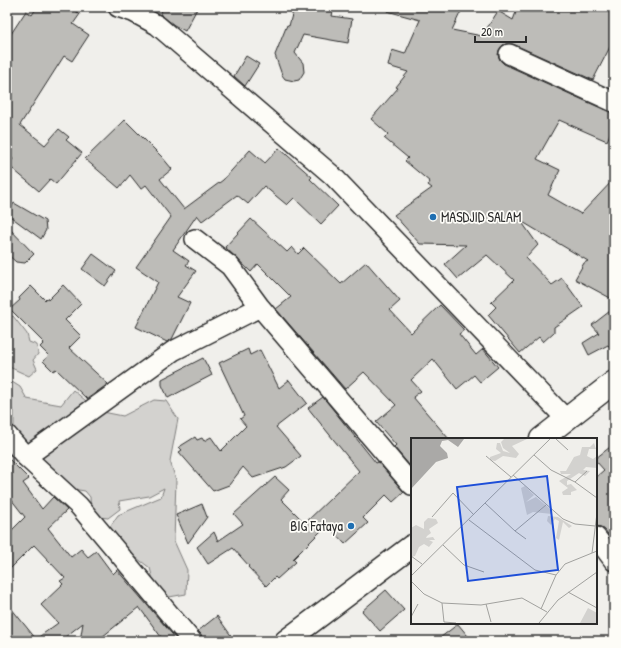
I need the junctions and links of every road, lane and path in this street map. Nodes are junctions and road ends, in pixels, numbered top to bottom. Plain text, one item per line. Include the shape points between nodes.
1 (118, 7) edge
2 (508, 54) dead end
3 (614, 102) edge
4 (195, 239) dead end
5 (260, 307) junction
6 (614, 382) edge
7 (566, 419) junction
8 (7, 435) edge
9 (542, 438) edge
10 (26, 457) junction
11 (411, 484) edge
12 (597, 538) edge
13 (411, 547) edge
14 (614, 561) edge
15 (192, 641) edge
16 (286, 641) edge

1 - 7 street via 157,25 332,175
2 - 3 street
4 - 5 street via 230,266
5 - 10 street via 173,351
5 - 11 street
6 - 7 main road
7 - 9 main road
8 - 10 street
10 - 15 street via 79,506
12 - 14 street
13 - 16 main road

